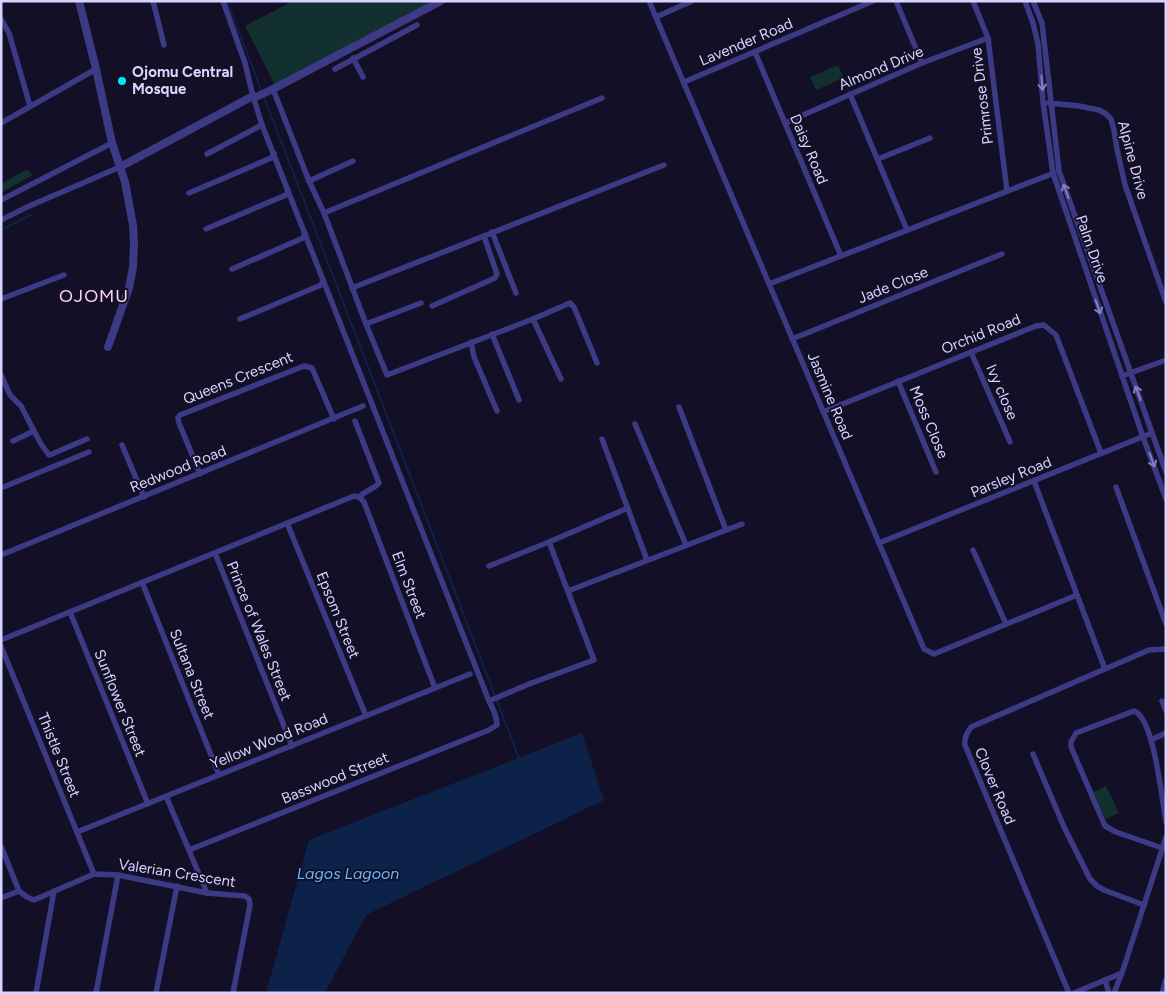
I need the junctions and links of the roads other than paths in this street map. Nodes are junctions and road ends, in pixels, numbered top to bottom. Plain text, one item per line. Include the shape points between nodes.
1 (79, 1) edge
2 (153, 1) edge
3 (223, 1) edge
4 (441, 1) edge
5 (649, 1) edge
6 (692, 1) edge
7 (873, 1) edge
8 (896, 1) edge
9 (973, 1) edge
10 (1025, 1) edge
11 (1033, 1) edge
12 (656, 17) junction
13 (1, 19) edge
14 (417, 25) dead end
15 (9, 33) junction
16 (1, 38) edge
17 (988, 38) junction
18 (164, 44) dead end
19 (345, 52) junction
20 (755, 52) junction
21 (352, 59) junction
22 (922, 62) junction
23 (96, 69) junction
24 (335, 69) dead end
25 (364, 77) dead end
26 (684, 82) junction
27 (272, 90) junction
28 (850, 94) junction
29 (255, 96) junction
30 (602, 98) dead end
31 (1043, 102) junction
32 (1051, 104) junction
33 (30, 106) junction
34 (1, 123) edge
35 (785, 123) junction
36 (262, 125) junction
37 (930, 138) dead end
38 (112, 143) junction
39 (274, 153) junction
40 (207, 154) dead end
41 (878, 159) junction
42 (353, 161) dead end
43 (664, 165) dead end
44 (120, 167) junction
45 (1056, 172) junction
46 (309, 181) junction
47 (288, 190) junction
48 (1007, 191) junction
49 (189, 193) dead end
50 (1, 200) edge
51 (324, 213) junction
52 (1, 220) edge
53 (206, 229) dead end
54 (907, 230) junction
55 (492, 232) junction
56 (305, 233) junction
57 (484, 236) junction
58 (1002, 254) dead end
59 (841, 256) junction
60 (232, 269) dead end
61 (64, 275) dead end
62 (323, 280) junction
63 (769, 284) junction
64 (352, 288) junction
65 (516, 293) dead end
66 (1, 299) edge
67 (421, 302) dead end
68 (1166, 302) edge
69 (432, 306) dead end
70 (240, 319) dead end
71 (533, 319) junction
72 (366, 324) junction
73 (492, 334) junction
74 (792, 339) junction
75 (471, 342) junction
76 (108, 347) dead end
77 (971, 352) junction
78 (1166, 360) edge
79 (597, 363) dead end
80 (1130, 372) junction
81 (1, 375) edge
82 (1122, 376) junction
83 (561, 379) dead end
84 (898, 381) junction
85 (519, 400) dead end
86 (363, 406) dead end
87 (679, 407) dead end
88 (497, 411) dead end
89 (824, 412) junction
90 (334, 419) junction
91 (355, 421) dead end
92 (635, 424) dead end
93 (34, 431) junction
94 (1152, 433) junction
95 (1143, 437) junction
96 (87, 439) dead end
97 (602, 440) dead end
98 (13, 441) dead end
99 (1010, 442) dead end
100 (122, 444) dead end
101 (88, 452) dead end
102 (1101, 454) junction
103 (936, 472) dead end
104 (1166, 472) edge
105 (200, 474) junction
106 (1034, 481) junction
107 (1116, 487) dead end
108 (1, 488) edge
109 (144, 497) junction
110 (357, 497) junction
111 (1166, 499) edge
112 (628, 508) junction
113 (287, 523) junction
114 (742, 524) dead end
115 (726, 530) junction
116 (549, 542) junction
117 (879, 543) junction
118 (686, 545) junction
119 (973, 550) dead end
120 (215, 553) junction
121 (1, 555) edge
122 (647, 560) junction
123 (489, 566) dead end
124 (142, 582) junction
125 (568, 591) junction
126 (1077, 596) junction
127 (70, 612) junction
128 (1006, 624) junction
129 (1166, 624) edge
130 (1, 640) edge
131 (1, 646) edge
132 (1166, 648) edge
133 (1105, 668) junction
134 (470, 674) dead end
135 (435, 688) junction
136 (490, 700) junction
137 (1162, 701) dead end
138 (1166, 712) edge
139 (366, 716) junction
140 (1166, 734) edge
141 (1151, 740) junction
142 (292, 746) junction
143 (1033, 754) dead end
144 (219, 775) junction
145 (166, 796) junction
146 (148, 804) junction
147 (1166, 822) edge
148 (77, 832) junction
149 (1166, 837) edge
150 (1, 846) edge
151 (1162, 848) junction
152 (189, 850) junction
153 (94, 874) junction
154 (118, 875) junction
155 (177, 886) junction
156 (19, 890) junction
157 (54, 891) junction
158 (207, 893) junction
159 (1, 898) edge
160 (1144, 905) junction
161 (1122, 973) junction
162 (1105, 980) junction
163 (1165, 984) edge
164 (36, 993) edge
165 (96, 993) edge
166 (156, 993) edge
167 (234, 993) edge
168 (1069, 993) edge
169 (1074, 993) edge
170 (1109, 993) edge
171 (1114, 993) edge
172 (1162, 993) edge

1 - 23 street
2 - 18 street
3 - 29 street
4 - 19 street
5 - 12 street, Jasmine Road
6 - 12 street
7 - 20 street, Lavender Road
8 - 22 street
9 - 17 street, Primrose Drive
10 -> 31 street, Palm Drive via 1038,44
11 - 32 street, Palm Drive via 1042,23
12 - 26 street, Jasmine Road
13 - 15 street
14 - 21 street
15 - 16 street
15 - 33 street
17 - 22 street, Almond Drive
17 - 48 street, Primrose Drive
19 - 21 street
19 - 27 street
20 - 26 street, Lavender Road
20 - 35 street, Daisy Road
21 - 24 street
21 - 25 street
22 - 28 street, Almond Drive
23 - 33 street
23 - 38 street
26 - 63 street, Jasmine Road
27 - 29 street
27 - 46 street
28 - 35 street, Almond Drive
28 - 41 street
29 - 36 street
29 - 44 street
30 - 51 street
31 - 32 street, Alpine Drive
31 - 45 street, Palm Drive
32 - 45 street, Palm Drive
32 - 68 street, Alpine Drive via 1099,110 1111,119 1125,185
33 - 34 street
35 - 59 street, Daisy Road
36 - 39 street
36 - 40 street
37 - 41 street
38 - 44 street
38 - 50 street
39 - 47 street
39 - 49 street via 271,158
41 - 54 street
42 - 46 street
43 - 55 street
44 - 52 street
44 - 76 street via 134,225 133,267
45 - 48 street
80 -> 45 street, Palm Drive
45 -> 82 street, Palm Drive
46 - 51 street
47 - 53 street via 286,195
47 - 56 street
48 - 54 street
51 - 64 street
54 - 59 street
55 - 57 street
55 - 65 street
56 - 60 street via 303,238
56 - 62 street
57 - 64 street
57 - 69 street via 497,274 495,278
58 - 74 street, Jade Close
59 - 63 street
61 - 66 street
62 - 70 street via 321,285
62 - 136 street
63 - 74 street, Jasmine Road
64 - 72 street
67 - 72 street
71 - 73 street
71 - 79 street via 570,302
71 - 83 street
72 - 75 street via 388,375
73 - 75 street
73 - 85 street
74 - 89 street, Jasmine Road
75 - 88 street
77 - 84 street, Orchid Road
77 - 99 street, Ivy close
77 - 102 street, Orchid Road via 1044,325 1056,335
78 - 80 street
80 - 82 street
94 -> 80 street, Palm Drive
81 - 93 street
82 - 95 street, Palm Drive
84 - 89 street, Orchid Road
84 - 103 street, Moss Close
86 - 90 street, Redwood Road
87 - 115 street
89 - 117 street, Jasmine Road
90 - 105 street, Redwood Road
90 - 105 street, Queens Crescent via 312,368 304,366 180,415 179,423
91 - 110 street via 379,483
92 - 118 street
93 - 96 street via 49,455
93 - 98 street
94 - 95 street, Parsley Road
94 - 104 street, Palm Drive
95 - 102 street, Parsley Road
95 -> 111 street, Palm Drive
97 - 112 street
100 - 109 street
101 - 108 street
102 - 106 street, Parsley Road
105 - 109 street, Redwood Road
106 - 117 street, Parsley Road
106 - 126 street
107 - 129 street
109 - 121 street, Redwood Road
110 - 113 street
110 - 135 street, Elm Street via 364,502
112 - 116 street
112 - 122 street
113 - 120 street
113 - 139 street, Epsom Street
114 - 115 street
115 - 118 street
116 - 123 street
116 - 125 street
117 - 128 street, Jasmine Road via 924,649 934,654
118 - 122 street
119 - 128 street
120 - 124 street
120 - 142 street, Prince of Wales Street
122 - 125 street
124 - 127 street
124 - 144 street, Sultana Street
125 - 136 street via 594,660
126 - 128 street, Jasmine Road
126 - 133 street
127 - 130 street
127 - 146 street, Sunflower Street
131 - 148 street, Thistle Street
132 - 133 street, Clover Road via 1149,650
133 - 168 street, Clover Road via 971,727 965,740
134 - 135 street, Yellow Wood Road
135 - 139 street, Yellow Wood Road
136 - 152 street, Basswood Street via 497,722 490,730
137 - 138 street
139 - 142 street, Yellow Wood Road
140 - 141 street
141 - 147 street
141 - 151 street via 1140,714 1134,711 1076,733 1071,747 1105,826
142 - 144 street, Yellow Wood Road
143 - 160 street via 1090,879 1104,890
144 - 145 street, Yellow Wood Road
145 - 146 street, Yellow Wood Road
145 - 152 street
146 - 148 street, Yellow Wood Road
148 - 153 street, Thistle Street
149 - 151 street
150 - 156 street
151 - 160 street
152 - 158 street
153 - 154 street, Valerian Crescent
153 - 157 street
154 - 155 street, Valerian Crescent
154 - 165 street
155 - 158 street, Valerian Crescent
155 - 166 street
156 - 157 street via 34,900
156 - 159 street
157 - 164 street
158 - 167 street, Valerian Crescent via 250,899
160 - 161 street
161 - 162 street
161 - 171 street
162 - 169 street
162 - 170 street
163 - 172 street

